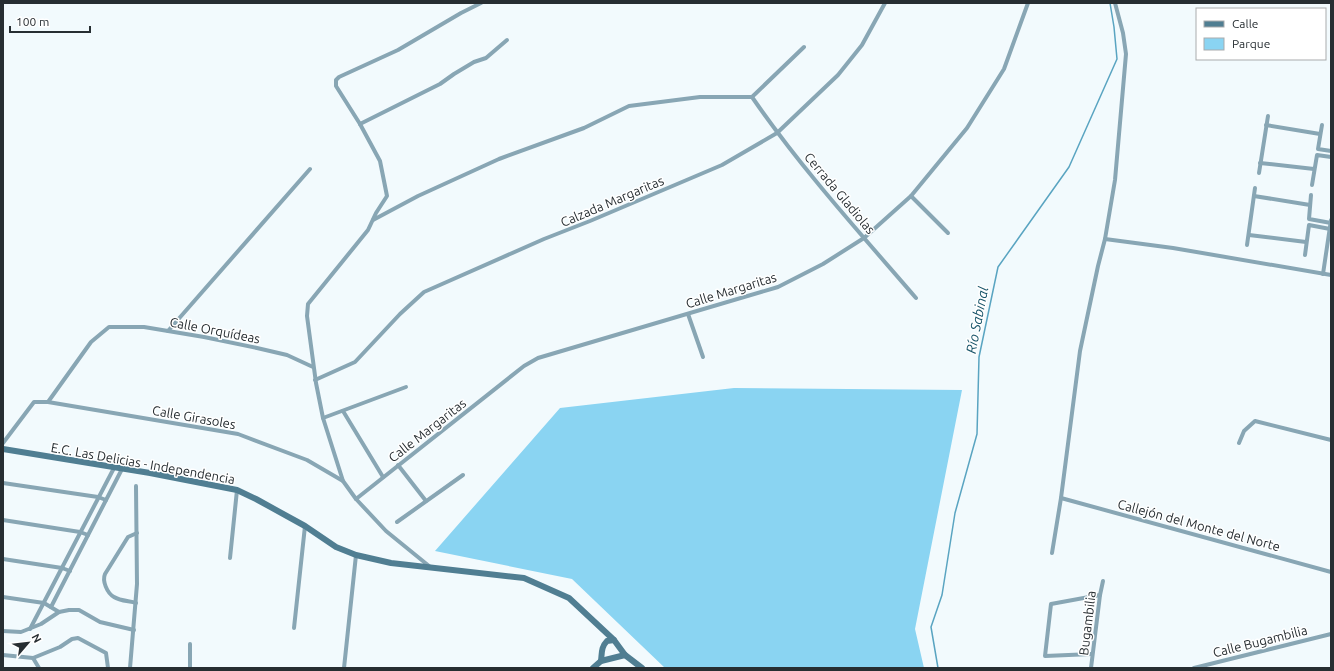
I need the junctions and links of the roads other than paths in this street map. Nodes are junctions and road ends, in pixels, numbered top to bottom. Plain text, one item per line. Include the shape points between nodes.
1 (481, 3) edge
2 (885, 3) edge
3 (1028, 3) edge
4 (1115, 3) edge
5 (507, 40) dead end
6 (804, 47) dead end
7 (752, 97) junction
8 (1268, 116) dead end
9 (360, 124) junction
10 (1266, 125) junction
11 (1322, 125) dead end
12 (777, 133) junction
13 (1320, 134) junction
14 (1331, 150) edge
15 (1331, 157) edge
16 (1260, 163) junction
17 (310, 169) dead end
18 (1314, 169) junction
19 (1259, 173) dead end
20 (1312, 184) dead end
21 (1255, 188) dead end
22 (1310, 195) dead end
23 (911, 196) junction
24 (1254, 196) junction
25 (1310, 205) junction
26 (373, 220) junction
27 (1331, 222) edge
28 (1330, 228) junction
29 (948, 233) dead end
30 (1248, 235) junction
31 (864, 238) junction
32 (1105, 239) junction
33 (1306, 242) junction
34 (1247, 245) dead end
35 (1305, 255) dead end
36 (1325, 265) junction
37 (1331, 266) edge
38 (1323, 274) junction
39 (1331, 275) edge
40 (916, 298) dead end
41 (688, 314) junction
42 (168, 331) junction
43 (703, 356) dead end
44 (314, 367) junction
45 (316, 380) junction
46 (406, 386) dead end
47 (48, 402) junction
48 (343, 411) junction
49 (323, 418) junction
50 (1331, 440) edge
51 (3, 443) edge
52 (1239, 443) dead end
53 (3, 450) edge
54 (398, 465) junction
55 (114, 468) junction
56 (122, 469) junction
57 (463, 474) dead end
58 (383, 477) junction
59 (343, 481) junction
60 (3, 483) edge
61 (136, 486) dead end
62 (237, 490) junction
63 (98, 497) junction
64 (1062, 498) junction
65 (356, 499) junction
66 (106, 500) junction
67 (426, 500) junction
68 (3, 520) edge
69 (398, 522) dead end
70 (305, 526) junction
71 (80, 532) junction
72 (137, 533) junction
73 (88, 535) junction
74 (1052, 553) dead end
75 (356, 555) junction
76 (230, 558) dead end
77 (3, 559) edge
78 (429, 566) junction
79 (62, 568) junction
80 (70, 571) junction
81 (1331, 572) edge
82 (1103, 581) dead end
83 (1100, 596) junction
84 (3, 597) edge
85 (44, 603) junction
86 (136, 603) junction
87 (51, 607) junction
88 (59, 612) junction
89 (294, 628) dead end
90 (30, 629) junction
91 (134, 630) junction
92 (3, 631) edge
93 (1331, 634) edge
94 (614, 640) junction
95 (190, 644) dead end
96 (625, 654) junction
97 (1092, 654) junction
98 (3, 655) edge
99 (33, 658) junction
100 (601, 661) junction
101 (39, 668) edge
102 (108, 668) edge
103 (130, 668) edge
104 (190, 668) edge
105 (344, 668) edge
106 (593, 668) edge
107 (642, 668) edge
108 (1091, 668) edge
109 (1194, 668) edge

1 - 9 street via 398,50 336,80 336,86
2 - 12 street, Calzada Margaritas via 862,45 838,75
3 - 23 street, Calle Margaritas via 1004,69 986,99 967,128
4 - 32 street via 1126,54 1115,180
5 - 9 street via 486,58 474,62 440,84
6 - 7 street
7 - 12 street, Cerrada Gladiolas
7 - 26 street via 700,97 629,106 584,128 492,162
8 - 10 street
9 - 26 street via 380,161 388,196
10 - 13 street
10 - 16 street
11 - 13 street
12 - 31 street, Cerrada Gladiolas
12 - 45 street, Calzada Margaritas via 722,165 424,292 355,362
13 - 14 street via 1318,148
15 - 18 street via 1317,155
16 - 18 street
16 - 19 street
17 - 42 street
18 - 20 street
21 - 24 street
22 - 25 street
23 - 29 street
23 - 31 street, Calle Margaritas
24 - 25 street
24 - 30 street
25 - 27 street via 1309,220
26 - 44 street via 368,230 308,304 307,316
27 - 28 street
28 - 33 street via 1309,225
28 - 36 street
30 - 33 street
30 - 34 street
31 - 40 street, Cerrada Gladiolas
31 - 41 street, Calle Margaritas via 823,264 778,287
32 - 38 street via 1188,250
32 - 64 street via 1080,351
33 - 35 street
36 - 37 street
36 - 38 street
38 - 39 street
41 - 43 street
41 - 54 street, Calle Margaritas via 538,358 524,366
42 - 44 street, Calle Orquídeas via 257,348
42 - 47 street, Calle Orquídeas via 144,327 109,327 91,342
44 - 45 street
45 - 49 street
46 - 48 street
47 - 51 street, Calle Girasoles via 34,402
47 - 59 street, Calle Girasoles via 238,434 307,460
48 - 49 street
48 - 58 street
49 - 59 street
50 - 52 street via 1254,421 1244,431
53 - 55 street, E.C. Las Delicias - Independencia
54 - 58 street, Calle Margaritas
54 - 67 street
55 - 56 street, E.C. Las Delicias - Independencia
55 - 63 street
56 - 62 street, E.C. Las Delicias - Independencia
56 - 66 street
57 - 67 street
58 - 65 street, Calle Margaritas
59 - 65 street
60 - 63 street
61 - 72 street
62 - 70 street, E.C. Las Delicias - Independencia
62 - 76 street
63 - 66 street
63 - 71 street
64 - 74 street
64 - 81 street, Callejón del Monte del Norte
65 - 78 street via 386,530
66 - 73 street
67 - 69 street
68 - 71 street
70 - 75 street, E.C. Las Delicias - Independencia via 336,547
70 - 89 street
71 - 73 street
71 - 79 street
72 - 86 street
72 - 86 street via 128,537 103,579 113,597
73 - 80 street
75 - 78 street, E.C. Las Delicias - Independencia via 391,563
75 - 105 street
77 - 79 street
78 - 94 street, E.C. Las Delicias - Independencia via 524,578 569,598
79 - 80 street
79 - 85 street
80 - 87 street
82 - 83 street, Bugambilia
83 - 97 street, Bugambilia
83 - 97 street via 1051,604 1045,656
84 - 85 street
85 - 87 street
85 - 90 street
86 - 91 street
87 - 88 street
88 - 90 street
88 - 91 street via 79,610 100,622
90 - 92 street via 21,632
91 - 103 street
93 - 109 street, Calle Bugambilia
94 - 96 street, E.C. Las Delicias - Independencia
94 - 100 street via 604,644
95 - 104 street
96 - 100 street
96 - 107 street, E.C. Las Delicias - Independencia
97 - 108 street, Bugambilia
98 - 99 street
99 - 101 street
99 - 102 street via 78,638 106,653
100 - 106 street

